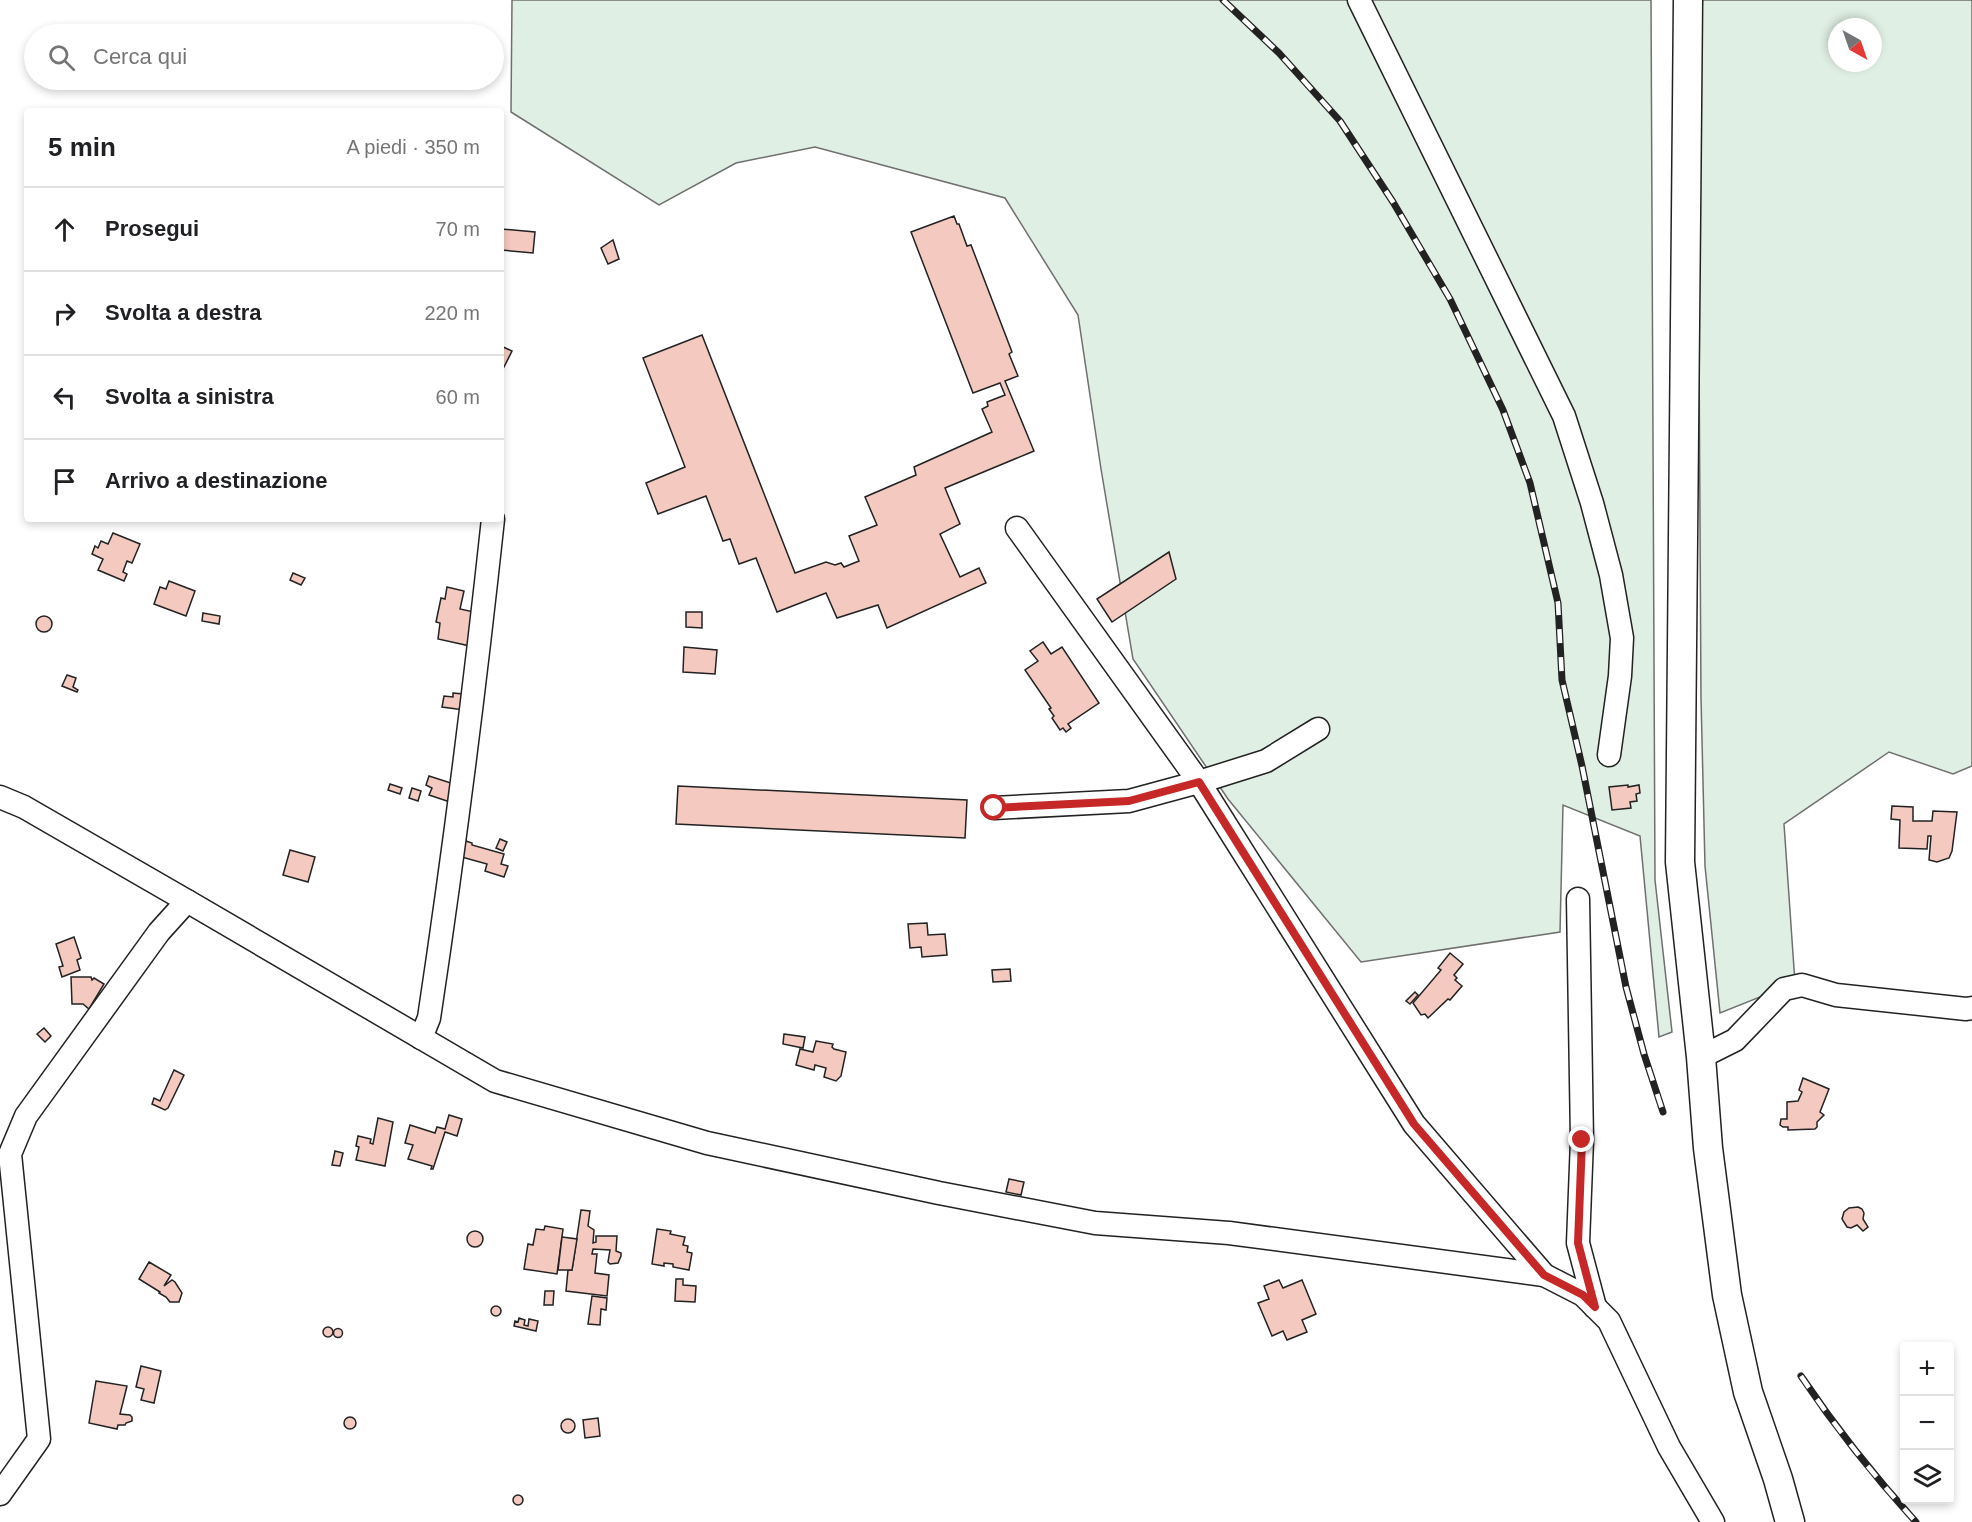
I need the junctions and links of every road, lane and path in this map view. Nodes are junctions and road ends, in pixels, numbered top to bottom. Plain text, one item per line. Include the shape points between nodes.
1 (1359, 0) edge
2 (1688, 0) edge
3 (493, 522) edge
4 (1017, 528) dead end
5 (1318, 729) dead end
6 (1609, 755) dead end
7 (1199, 782) junction
8 (0, 797) edge
9 (994, 808) dead end
10 (1578, 899) dead end
11 (187, 900) junction
12 (1972, 1008) edge
13 (421, 1038) junction
14 (1701, 1057) junction
15 (1544, 1275) junction
16 (1595, 1307) junction
17 (0, 1494) edge
18 (1713, 1522) edge
19 (1790, 1522) edge

1 - 6 street via 1564,416 1611,575 1622,638
2 - 14 main road via 1680,862
3 - 13 street via 454,850 429,1018
4 - 7 street
5 - 7 street via 1266,761
7 - 9 street via 1129,801
7 - 15 street via 1414,1124
8 - 11 street
10 - 16 street via 1582,1140 1578,1243
11 - 13 street
11 - 17 street via 26,1116 10,1154 39,1439
12 - 14 street via 1836,996 1802,985 1784,989 1735,1040
13 - 15 street via 495,1081 707,1143 927,1190 1095,1223 1228,1233
14 - 19 main road via 1727,1295 1749,1392
15 - 16 street via 1583,1295
16 - 18 street via 1609,1321 1669,1447

